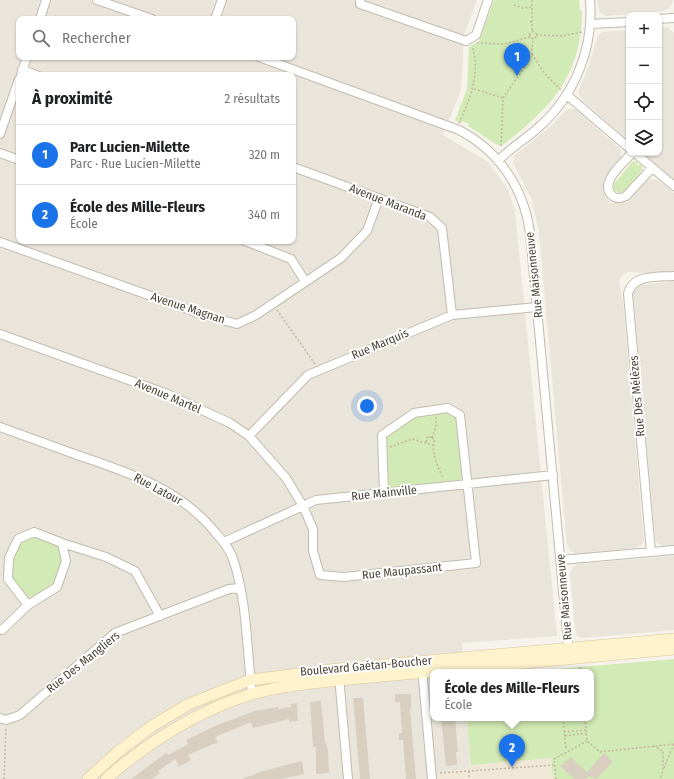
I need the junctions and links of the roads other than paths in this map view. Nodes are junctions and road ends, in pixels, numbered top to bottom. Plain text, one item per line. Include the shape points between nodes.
1 (46, 0) edge
2 (97, 0) edge
3 (222, 0) edge
4 (360, 0) edge
5 (488, 0) edge
6 (590, 0) edge
7 (41, 16) edge
8 (143, 16) edge
9 (216, 16) edge
10 (674, 18) edge
11 (662, 19) edge
12 (626, 22) edge
13 (590, 24) junction
14 (26, 60) edge
15 (267, 60) edge
16 (21, 72) edge
17 (16, 88) edge
18 (564, 92) junction
19 (0, 134) edge
20 (626, 145) edge
21 (0, 153) edge
22 (629, 156) edge
23 (638, 156) edge
24 (16, 159) edge
25 (498, 161) junction
26 (296, 168) edge
27 (652, 168) junction
28 (674, 186) edge
29 (379, 198) junction
30 (0, 242) edge
31 (253, 244) edge
32 (674, 276) edge
33 (305, 281) junction
34 (537, 307) junction
35 (452, 315) junction
36 (0, 334) edge
37 (0, 427) edge
38 (249, 436) junction
39 (553, 475) junction
40 (466, 483) junction
41 (384, 492) junction
42 (303, 506) junction
43 (224, 542) junction
44 (62, 543) junction
45 (674, 550) edge
46 (651, 552) junction
47 (561, 560) junction
48 (240, 588) junction
49 (28, 605) junction
50 (160, 616) junction
51 (0, 630) edge
52 (674, 639) edge
53 (674, 649) edge
54 (569, 653) junction
55 (422, 667) junction
56 (339, 674) junction
57 (250, 680) junction
58 (252, 694) junction
59 (0, 718) edge
60 (432, 776) edge
61 (88, 779) edge
62 (106, 779) edge
63 (348, 779) edge

1 - 7 street
2 - 8 street
3 - 9 street
4 - 5 street via 360,4 466,41 476,35
6 - 13 street
10 - 11 street
12 - 13 street
13 - 18 street via 584,56
14 - 16 street
15 - 25 street, Rue Maisonneuve via 455,129 478,142
17 - 19 street
18 - 20 street
18 - 25 street via 543,123
21 - 24 street
22 - 27 street via 608,181 608,190 614,196 626,196
23 - 27 street
25 - 34 street, Rue Maisonneuve via 516,186 526,212
26 - 29 street, Avenue Maranda
27 - 28 street
29 - 33 street, Avenue Magnan via 367,231 342,258
29 - 35 street, Avenue Maranda via 430,217 442,228
30 - 33 street, Avenue Magnan via 204,315 237,324 256,315
31 - 33 street via 291,259
32 - 46 street, Rue Des Mélèzes via 638,280 628,294
34 - 35 street, Rue Marquis
34 - 39 street, Rue Maisonneuve
35 - 38 street, Rue Marquis via 308,375
36 - 38 street, Avenue Martel via 165,393 230,423
37 - 43 street, Rue Latour via 161,487 207,521
38 - 42 street, Avenue Martel via 286,478
39 - 40 street, Rue Mainville
39 - 47 street, Rue Maisonneuve
40 - 41 street, Rue Mainville
40 - 41 street via 460,415 448,408 414,413 382,435
40 - 42 street, Rue Maupassant via 476,563 344,577 320,575 313,551 313,529
41 - 42 street, Rue Mainville via 316,500
42 - 43 street, Rue Mainville
43 - 48 street, Rue Latour via 233,559
44 - 49 street via 66,561 57,587
44 - 49 street via 34,532 18,539 9,558 8,579
44 - 50 street via 106,557 135,571
45 - 46 street
46 - 47 street
47 - 54 street, Rue Maisonneuve
48 - 50 street, Rue Des Mangliers via 229,589
48 - 57 street, Rue Latour
49 - 51 street
50 - 59 street, Rue Des Mangliers via 115,633 20,715 6,720
52 - 54 street, Boulevard Gaétan-Boucher
53 - 54 street, Boulevard Gaétan-Boucher
54 - 55 street, Boulevard Gaétan-Boucher
55 - 56 street, Boulevard Gaétan-Boucher
55 - 60 street
56 - 57 street, Boulevard Gaétan-Boucher
56 - 58 street, Boulevard Gaétan-Boucher
56 - 63 street
57 - 58 street, Rue Latour
57 - 61 street, Boulevard Gaétan-Boucher via 190,704 152,726
58 - 62 street, Boulevard Gaétan-Boucher via 176,728 128,759

